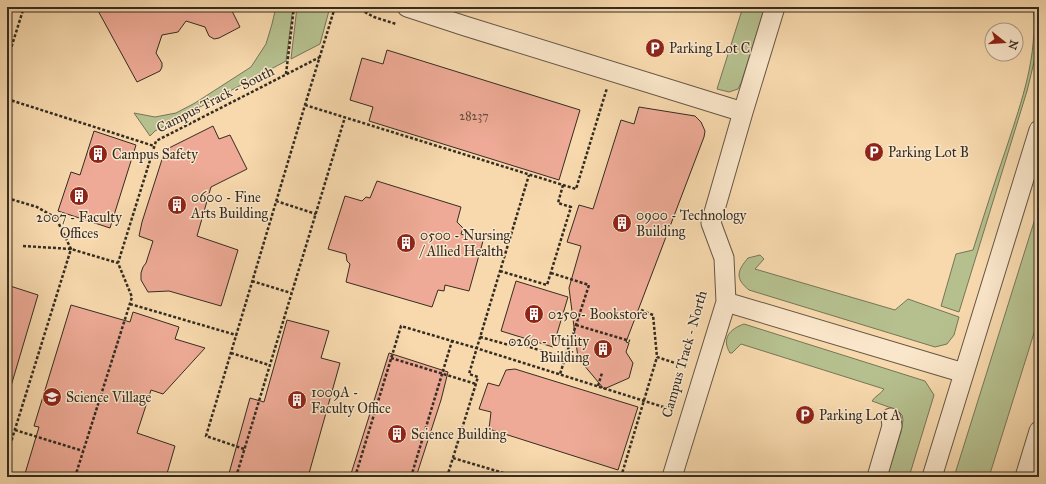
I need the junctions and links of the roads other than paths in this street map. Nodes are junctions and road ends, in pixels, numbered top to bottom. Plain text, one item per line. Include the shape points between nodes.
1 (407, 7) edge
2 (775, 7) edge
3 (743, 112) junction
4 (1039, 130) edge
5 (726, 302) junction
6 (964, 373) junction
7 (891, 418) dead end
8 (1039, 432) edge
9 (672, 477) edge
10 (877, 477) edge
11 (932, 477) edge
12 (1025, 477) edge

1 - 3 street
2 - 3 street
3 - 5 street via 711,223 724,258
4 - 6 street
5 - 6 street
5 - 9 street
6 - 11 street
7 - 10 street via 892,426
8 - 12 street

